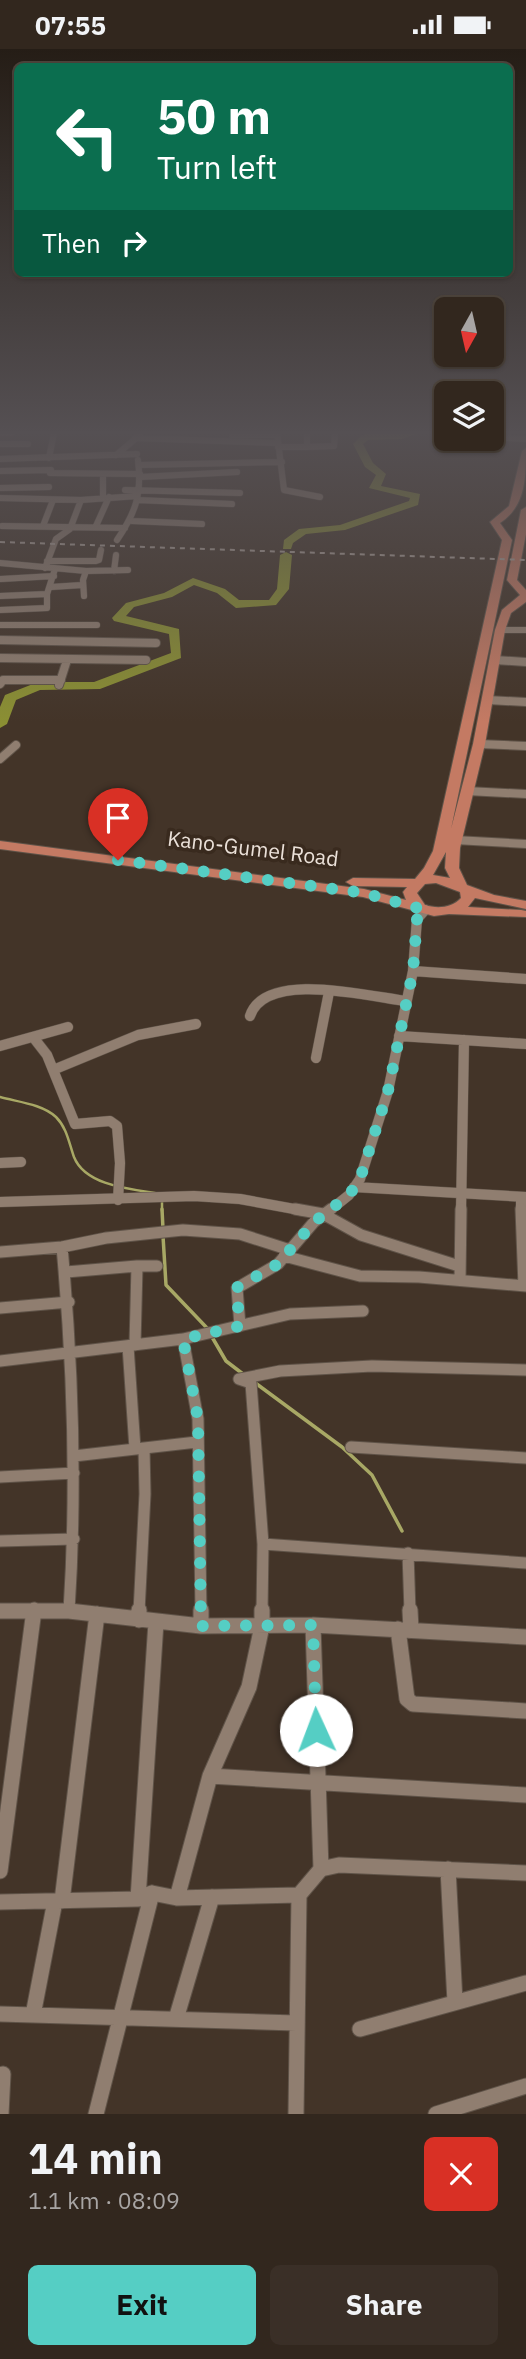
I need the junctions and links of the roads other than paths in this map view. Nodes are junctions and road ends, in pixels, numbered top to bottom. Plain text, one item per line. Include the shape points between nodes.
1 (69, 529) edge
2 (124, 529) edge
3 (500, 529) edge
4 (522, 529) edge
5 (117, 540) dead end
6 (101, 550) dead end
7 (116, 555) dead end
8 (503, 558) junction
9 (516, 559) junction
10 (0, 563) edge
11 (9, 564) junction
12 (46, 564) junction
13 (128, 570) dead end
14 (86, 571) junction
15 (114, 571) junction
16 (55, 573) junction
17 (0, 580) edge
18 (82, 586) junction
19 (51, 587) junction
20 (47, 594) junction
21 (525, 595) edge
22 (0, 596) edge
23 (84, 596) dead end
24 (0, 610) edge
25 (0, 625) edge
26 (97, 625) dead end
27 (64, 626) junction
28 (500, 630) junction
29 (526, 630) edge
30 (0, 640) edge
31 (61, 641) junction
32 (115, 642) junction
33 (156, 643) dead end
34 (0, 658) edge
35 (67, 660) junction
36 (146, 660) dead end
37 (495, 660) junction
38 (109, 661) junction
39 (526, 662) edge
40 (0, 684) edge
41 (488, 700) junction
42 (526, 702) edge
43 (479, 744) junction
44 (16, 745) dead end
45 (526, 746) edge
46 (0, 759) edge
47 (467, 791) junction
48 (526, 794) edge
49 (455, 840) junction
50 (4, 842) edge
51 (526, 844) edge
52 (418, 882) junction
53 (463, 887) junction
54 (526, 905) edge
55 (423, 909) junction
56 (454, 911) junction
57 (526, 915) edge
58 (413, 971) junction
59 (526, 979) edge
60 (330, 992) junction
61 (405, 1001) junction
62 (250, 1016) dead end
63 (196, 1024) dead end
64 (68, 1027) dead end
65 (399, 1036) junction
66 (33, 1037) junction
67 (464, 1040) junction
68 (526, 1044) edge
69 (0, 1046) edge
70 (316, 1058) dead end
71 (52, 1070) junction
72 (21, 1162) dead end
73 (0, 1163) edge
74 (354, 1187) junction
75 (119, 1192) junction
76 (461, 1193) junction
77 (523, 1197) edge
78 (0, 1202) edge
79 (323, 1214) junction
80 (62, 1247) junction
81 (0, 1252) edge
82 (287, 1253) junction
83 (137, 1266) junction
84 (157, 1266) dead end
85 (459, 1266) junction
86 (66, 1272) junction
87 (460, 1280) junction
88 (525, 1286) edge
89 (69, 1302) junction
90 (0, 1308) edge
91 (363, 1311) dead end
92 (240, 1326) junction
93 (183, 1339) junction
94 (131, 1346) junction
95 (72, 1353) junction
96 (0, 1361) edge
97 (526, 1370) edge
98 (197, 1442) junction
99 (351, 1447) dead end
100 (139, 1448) junction
101 (74, 1456) junction
102 (526, 1458) edge
103 (74, 1473) junction
104 (0, 1477) edge
105 (74, 1539) junction
106 (0, 1541) edge
107 (263, 1544) junction
108 (408, 1553) junction
109 (526, 1563) edge
110 (34, 1610) junction
111 (0, 1611) edge
112 (69, 1611) junction
113 (97, 1614) junction
114 (139, 1620) junction
115 (156, 1622) junction
116 (313, 1625) junction
117 (201, 1626) junction
118 (262, 1626) junction
119 (404, 1629) junction
120 (526, 1637) edge
121 (526, 1711) edge
122 (210, 1776) junction
123 (317, 1783) junction
124 (526, 1795) edge
125 (321, 1869) junction
126 (448, 1870) junction
127 (0, 1871) edge
128 (526, 1873) edge
129 (299, 1895) junction
130 (145, 1896) junction
131 (212, 1897) junction
132 (177, 1898) junction
133 (58, 1901) junction
134 (0, 1902) edge
135 (526, 1983) edge
136 (455, 2002) junction
137 (0, 2014) edge
138 (33, 2015) junction
139 (122, 2018) junction
140 (176, 2019) junction
141 (296, 2023) junction
142 (360, 2029) dead end
143 (3, 2074) dead end
144 (526, 2086) edge
145 (1, 2114) edge
146 (96, 2114) edge
147 (296, 2114) edge
148 (436, 2114) edge

1 - 12 street via 56,539
2 - 5 street
3 - 8 main road via 507,540
4 - 9 main road
6 - 12 street via 96,561
7 - 15 street
8 - 9 main road
8 - 52 main road via 444,836 435,861
9 - 21 main road via 512,580
10 - 11 street
11 - 12 street
11 - 17 street
12 - 16 street
13 - 15 street
14 - 15 street
14 - 16 street
14 - 18 street
16 - 17 street
16 - 19 street
18 - 19 street
18 - 23 street
19 - 20 street
20 - 22 street
20 - 24 street via 46,609
21 - 28 main road via 506,613
25 - 27 street
26 - 27 street
27 - 31 street
28 - 29 street
28 - 37 main road
30 - 31 street
31 - 32 street
32 - 33 street
32 - 38 street
34 - 35 street
35 - 38 street
35 - 40 street via 60,682 3,680
36 - 38 street
37 - 39 street
37 - 41 main road
41 - 42 street
41 - 43 main road
43 - 45 street
43 - 47 main road
44 - 46 street
47 - 48 street
47 - 49 main road
49 - 51 street
49 - 53 main road via 452,868
50 - 52 main road, Kano-Gumel Road via 373,884
50 - 55 main road, Kano-Gumel Road via 331,888
52 - 53 main road, Kano-Gumel Road via 440,878
52 - 55 main road via 411,898
53 - 54 main road, Kano-Gumel Road via 495,900
53 - 56 main road via 468,894 465,904
55 - 56 main road, Kano-Gumel Road
55 - 58 street via 417,919
56 - 57 main road, Kano-Gumel Road
58 - 59 street
58 - 61 street
60 - 61 street
60 - 62 street via 275,992 260,999
60 - 70 street
61 - 65 street
63 - 71 street via 138,1035
64 - 66 street
65 - 67 street
65 - 74 street via 388,1091
66 - 69 street
66 - 71 street
67 - 68 street
67 - 76 street
71 - 75 street via 75,1124 110,1121 117,1126
72 - 73 street
74 - 76 street
74 - 79 street
75 - 78 street
75 - 79 street via 156,1199 228,1198
76 - 77 street
76 - 85 street
77 - 88 street
79 - 82 street
79 - 85 street via 361,1235
80 - 81 street
80 - 82 street via 106,1238 210,1230 240,1234
80 - 86 street
82 - 87 street via 360,1276
82 - 92 street via 271,1269 236,1288
83 - 84 street
83 - 86 street
83 - 94 street
85 - 87 street
86 - 89 street
87 - 88 street
89 - 90 street
89 - 95 street
91 - 92 street via 290,1314
92 - 93 street
93 - 94 street
93 - 98 street via 196,1403
94 - 95 street
94 - 100 street
95 - 96 street
95 - 101 street
97 - 107 street via 373,1365 268,1372 245,1381
98 - 100 street
98 - 117 street
99 - 102 street
100 - 101 street
100 - 114 street via 145,1494
101 - 103 street
103 - 104 street
103 - 105 street
105 - 106 street
105 - 112 street
107 - 108 street
107 - 118 street
108 - 109 street
108 - 119 street
110 - 111 street
110 - 112 street
110 - 127 street
112 - 113 street
113 - 114 street
113 - 133 street
114 - 115 street
115 - 117 street
115 - 130 street
116 - 118 street
116 - 119 street
116 - 123 street
117 - 118 street
118 - 122 street via 244,1703
119 - 120 street
119 - 121 street via 407,1699 413,1704
122 - 123 street
122 - 132 street
123 - 124 street
123 - 125 street
125 - 126 street via 339,1865
125 - 129 street
126 - 128 street
126 - 136 street
129 - 131 street
129 - 141 street
130 - 132 street
130 - 133 street
130 - 139 street
131 - 132 street
131 - 140 street
133 - 134 street
133 - 138 street
135 - 136 street
136 - 142 street
137 - 138 street
138 - 139 street
139 - 140 street
139 - 146 street
140 - 141 street
141 - 147 street
143 - 145 street
144 - 148 street

